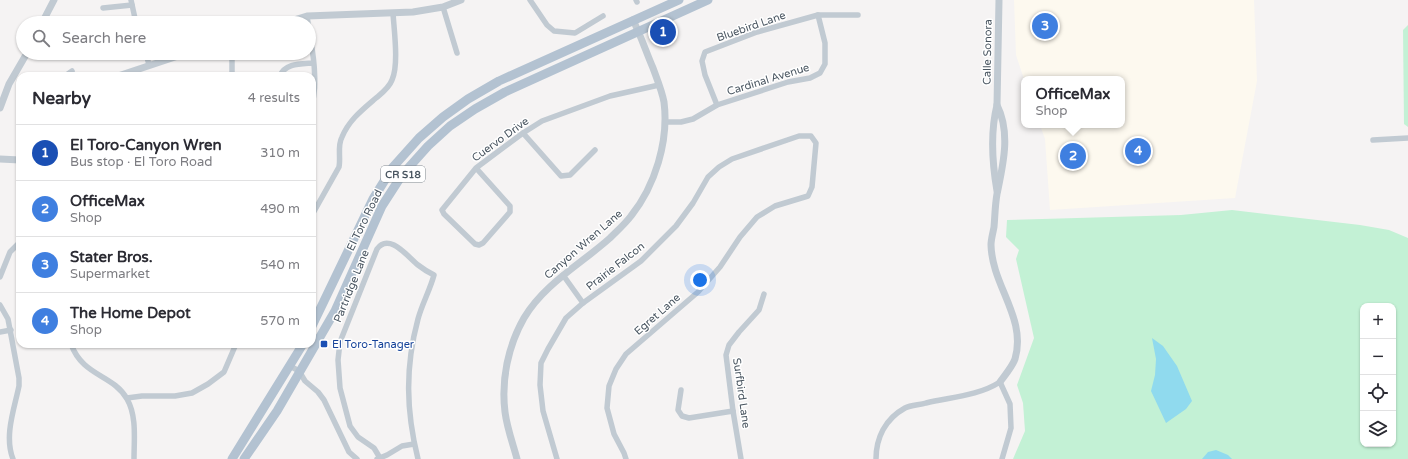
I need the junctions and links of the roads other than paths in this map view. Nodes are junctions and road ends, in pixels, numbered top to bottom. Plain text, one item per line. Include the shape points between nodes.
1 (54, 0) edge
2 (461, 0) edge
3 (531, 0) edge
4 (679, 0) edge
5 (708, 0) edge
6 (999, 0) edge
7 (131, 2) edge
8 (443, 7) junction
9 (103, 8) dead end
10 (393, 13) junction
11 (818, 15) junction
12 (858, 15) dead end
13 (46, 16) edge
14 (134, 16) edge
15 (603, 16) dead end
16 (316, 19) edge
17 (633, 20) junction
18 (639, 32) junction
19 (457, 53) dead end
20 (23, 60) edge
21 (148, 60) edge
22 (164, 60) edge
23 (232, 60) edge
24 (313, 60) edge
25 (313, 63) junction
26 (149, 65) junction
27 (17, 72) edge
28 (129, 72) edge
29 (232, 72) edge
30 (282, 72) edge
31 (313, 72) edge
32 (16, 73) edge
33 (659, 85) junction
34 (717, 105) junction
35 (997, 105) junction
36 (0, 108) edge
37 (665, 122) junction
38 (523, 133) junction
39 (811, 136) joint
40 (1408, 138) edge
41 (1373, 140) dead end
42 (595, 150) dead end
43 (1004, 154) junction
44 (0, 159) edge
45 (993, 159) junction
46 (16, 160) edge
47 (476, 168) junction
48 (997, 194) junction
49 (316, 208) edge
50 (16, 246) edge
51 (563, 275) junction
52 (0, 277) edge
53 (764, 294) dead end
54 (583, 303) junction
55 (0, 305) edge
56 (316, 318) edge
57 (11, 330) junction
58 (0, 332) edge
59 (316, 342) edge
60 (73, 348) edge
61 (234, 348) edge
62 (300, 348) edge
63 (312, 348) edge
64 (290, 366) junction
65 (299, 371) junction
66 (1000, 382) junction
67 (681, 390) dead end
68 (127, 398) junction
69 (733, 411) junction
70 (414, 444) junction
71 (13, 459) edge
72 (134, 459) edge
73 (232, 459) edge
74 (244, 459) edge
75 (357, 459) edge
76 (378, 459) edge
77 (418, 459) edge
78 (517, 459) edge
79 (557, 459) edge
80 (626, 459) edge
81 (741, 459) edge
82 (876, 459) edge
83 (1002, 459) edge

1 - 13 street
2 - 8 street
3 - 15 street via 547,25 554,31 575,33
4 - 17 main road, El Toro Road / CR S18
5 - 18 main road, El Toro Road / CR S18
6 - 35 street, Calle Sonora
7 - 9 street
7 - 14 street
8 - 10 street
8 - 19 street
10 - 16 street
10 - 49 street via 396,69 393,80 347,127 339,146 338,167
11 - 12 street, Bluebird Lane
11 - 34 street, Cardinal Avenue via 825,43 825,64 820,73
11 - 34 street, Bluebird Lane via 757,32 706,52 702,61
17 - 18 street, Canyon Wren Lane
17 - 56 main road, El Toro Road / CR S18 via 499,81 443,116 419,138 393,167 373,199
18 - 33 street, Canyon Wren Lane
18 - 59 main road, El Toro Road / CR S18 via 505,92 456,122 428,146 402,175 382,206 334,311
20 - 27 street
21 - 26 street
22 - 26 street
23 - 29 street
24 - 25 street
25 - 30 street via 290,66
25 - 31 street
26 - 28 street
32 - 36 street
33 - 37 street, Canyon Wren Lane via 664,102
33 - 38 street, Cuervo Drive via 610,96 542,121
34 - 37 street, Cardinal Avenue via 693,119
35 - 43 street, Calle Sonora via 1002,115
35 - 45 street, Calle Sonora via 992,137
37 - 51 street, Canyon Wren Lane via 658,165 648,190 631,216 609,238
38 - 42 street via 561,176 570,175
38 - 47 street, Cuervo Drive
39 - 54 street, Prairie Falcon via 799,136 732,159 719,167 708,177 676,226 641,261
39 - 80 street, Egret Lane via 816,143 812,187 808,196 775,206 757,217 698,292 626,354 616,369 609,386 607,408 614,434
40 - 41 street
43 - 45 street
43 - 48 street, Calle Sonora
44 - 46 street
45 - 48 street, Calle Sonora
47 - 47 street, Cuervo Drive via 511,209 479,246 442,210
48 - 66 street, Calle Sonora via 992,245 995,268 1017,327 1018,339 1014,360
50 - 52 street via 10,252
51 - 54 street
51 - 78 street, Canyon Wren Lane via 531,308 518,329 510,351 504,388 505,412
53 - 69 street, Surfbird Lane via 760,310 735,336 726,355
54 - 79 street, Prairie Falcon via 566,318 542,363 540,385 543,411
55 - 57 street
57 - 58 street
57 - 71 street via 19,378 8,441
60 - 68 street via 89,370 117,388
61 - 68 street via 224,372 192,393
62 - 64 main road
63 - 65 main road, El Toro Road / CR S18
64 - 65 street
64 - 73 main road
65 - 74 main road, El Toro Road / CR S18 via 277,411
65 - 75 street via 305,382 324,400 349,452
66 - 82 street via 974,394 905,408 891,419 879,437
66 - 83 street via 1010,404 1011,428
67 - 69 street via 678,410 682,416 689,418
68 - 72 street via 132,414
69 - 81 street, Surfbird Lane
70 - 76 street via 402,446
70 - 76 street, Partridge Lane via 409,411 409,360 418,318 434,275 398,247 384,243 377,249 339,345 338,360 340,388 350,426 358,437 374,448
70 - 77 street

